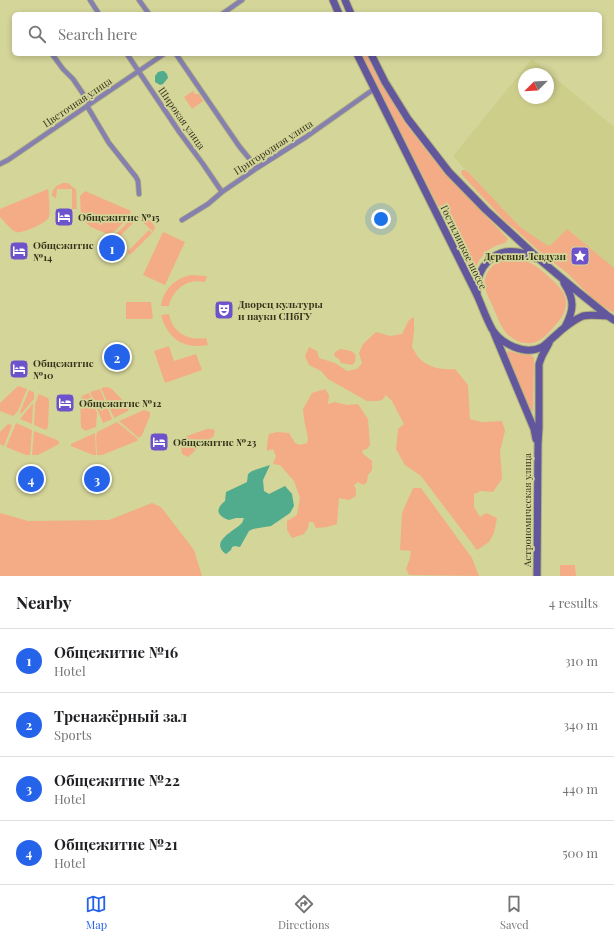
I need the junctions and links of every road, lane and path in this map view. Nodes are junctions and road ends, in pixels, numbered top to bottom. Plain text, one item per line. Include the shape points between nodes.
1 (90, 0) edge
2 (139, 0) edge
3 (242, 0) edge
4 (333, 0) edge
5 (345, 0) edge
6 (98, 12) edge
7 (148, 12) edge
8 (225, 12) edge
9 (338, 12) edge
10 (350, 12) edge
11 (54, 56) edge
12 (128, 56) edge
13 (161, 56) edge
14 (177, 56) edge
15 (358, 56) edge
16 (372, 56) edge
17 (138, 71) junction
18 (374, 89) junction
19 (88, 105) junction
20 (0, 164) edge
21 (257, 168) junction
22 (222, 192) junction
23 (139, 194) dead end
24 (182, 220) dead end
25 (539, 259) junction
26 (561, 278) junction
27 (477, 295) junction
28 (611, 318) edge
29 (564, 327) junction
30 (492, 330) junction
31 (550, 341) junction
32 (538, 444) junction
33 (537, 576) edge

1 - 6 street
2 - 7 street
3 - 8 street
4 - 9 main road
5 - 10 main road
11 - 19 street via 73,79
12 - 17 street, Широкая улица
13 - 17 street, Цветочная улица
14 - 21 street
15 - 18 main road, Гостилицкое шоссе
16 - 25 main road, Гостилицкое шоссе via 408,119 449,172
17 - 19 street, Цветочная улица
17 - 22 street, Широкая улица
18 - 21 street, Пригородная улица
18 - 27 main road, Гостилицкое шоссе
19 - 20 street, Цветочная улица
19 - 23 street via 109,143 138,180
21 - 22 street, Пригородная улица
22 - 24 street, Пригородная улица
25 - 26 main road, Гостилицкое шоссе
25 - 27 main road via 517,252 496,254 481,271
26 - 28 main road, Гостилицкое шоссе
26 - 29 main road via 571,296 572,304
27 - 30 main road, Гостилицкое шоссе
28 - 29 main road, Гостилицкое шоссе via 583,316
29 - 31 main road, Гостилицкое шоссе
30 - 31 main road, Гостилицкое шоссе via 509,345 527,350 542,347
30 - 32 main road, Астрономическая улица
31 - 32 main road, Астрономическая улица via 539,364
32 - 33 main road, Астрономическая улица

